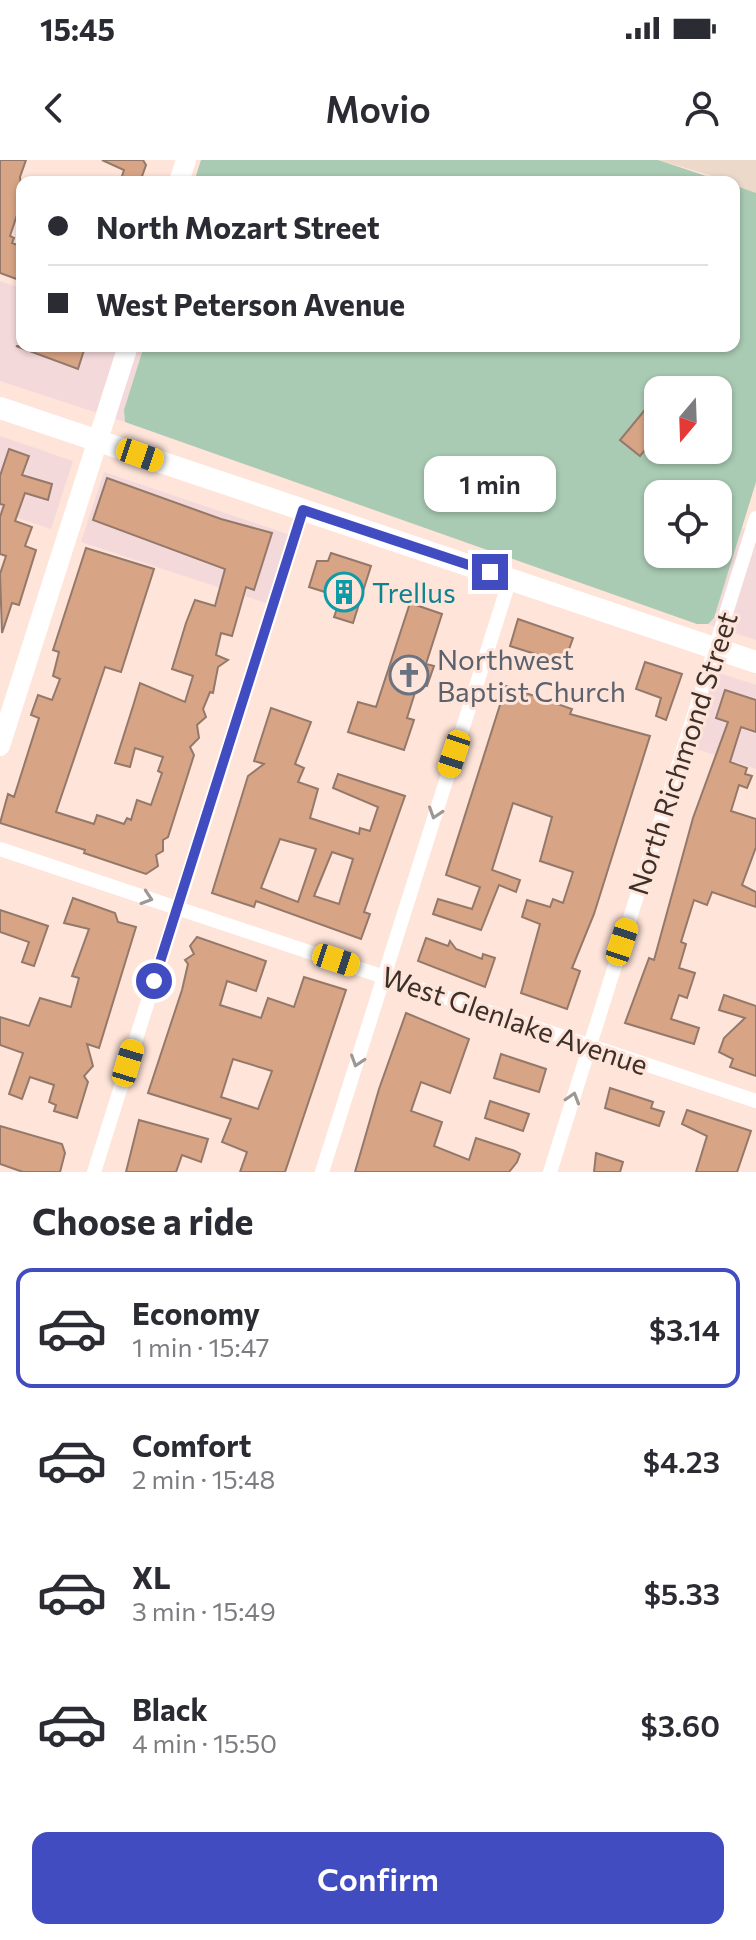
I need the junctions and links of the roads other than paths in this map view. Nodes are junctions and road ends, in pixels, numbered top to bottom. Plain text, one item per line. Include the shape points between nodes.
1 (126, 352) edge
2 (0, 408) edge
3 (98, 441) junction
4 (303, 510) junction
5 (756, 518) edge
6 (510, 579) junction
7 (715, 648) junction
8 (756, 662) edge
9 (0, 746) edge
10 (0, 849) edge
11 (177, 908) junction
12 (384, 976) junction
13 (590, 1045) junction
14 (756, 1101) edge
15 (94, 1172) edge
16 (322, 1172) edge
17 (550, 1172) edge

1 - 3 main road
2 - 3 main road
3 - 4 main road
3 - 9 main road
4 - 6 main road
4 - 11 street
5 - 7 street, North Richmond Street
6 - 7 main road
6 -> 12 street
7 - 8 main road
7 - 13 street, North Richmond Street
10 -> 11 street, West Glenlake Avenue
11 - 12 street, West Glenlake Avenue
11 - 15 street
12 - 13 street, West Glenlake Avenue
12 -> 16 street
13 - 14 street, West Glenlake Avenue
17 -> 13 street, North Richmond Street

